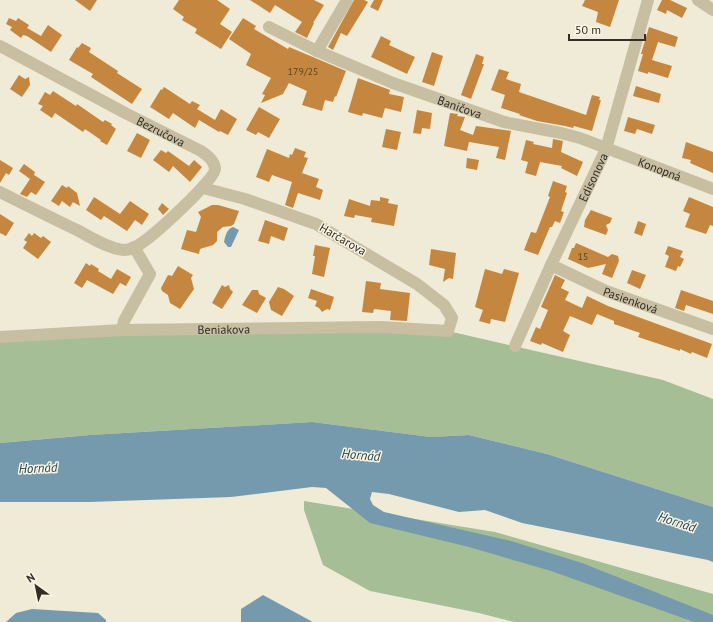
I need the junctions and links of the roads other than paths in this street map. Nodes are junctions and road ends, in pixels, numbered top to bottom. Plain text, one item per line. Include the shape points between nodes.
1 (347, 0) edge
2 (648, 0) edge
3 (698, 0) edge
4 (713, 10) edge
5 (269, 27) dead end
6 (0, 46) edge
7 (317, 51) junction
8 (606, 149) junction
9 (203, 188) junction
10 (713, 189) edge
11 (0, 192) edge
12 (134, 247) junction
13 (551, 265) junction
14 (122, 330) junction
15 (713, 330) edge
16 (448, 331) joint
17 (0, 337) edge
18 (515, 346) dead end

1 - 7 street
2 - 8 street, Edisonova
3 - 4 street
5 - 7 street, Baničova
6 - 9 street, Bezručova via 201,151 213,163 215,170
7 - 8 street, Baničova via 393,83 504,122 580,138
8 - 10 street, Konopná
8 - 13 street, Edisonova
9 - 12 street, Bezručova via 155,232
9 - 16 street, Harčarova via 245,199 316,224 357,247 417,284 444,305 452,318
11 - 12 street via 99,242 125,250
12 - 14 street via 150,274 124,320
13 - 15 street, Pasienková via 606,291
13 - 18 street, Edisonova
14 - 16 street, Beniakova via 381,327
14 - 17 street, Beniakova

